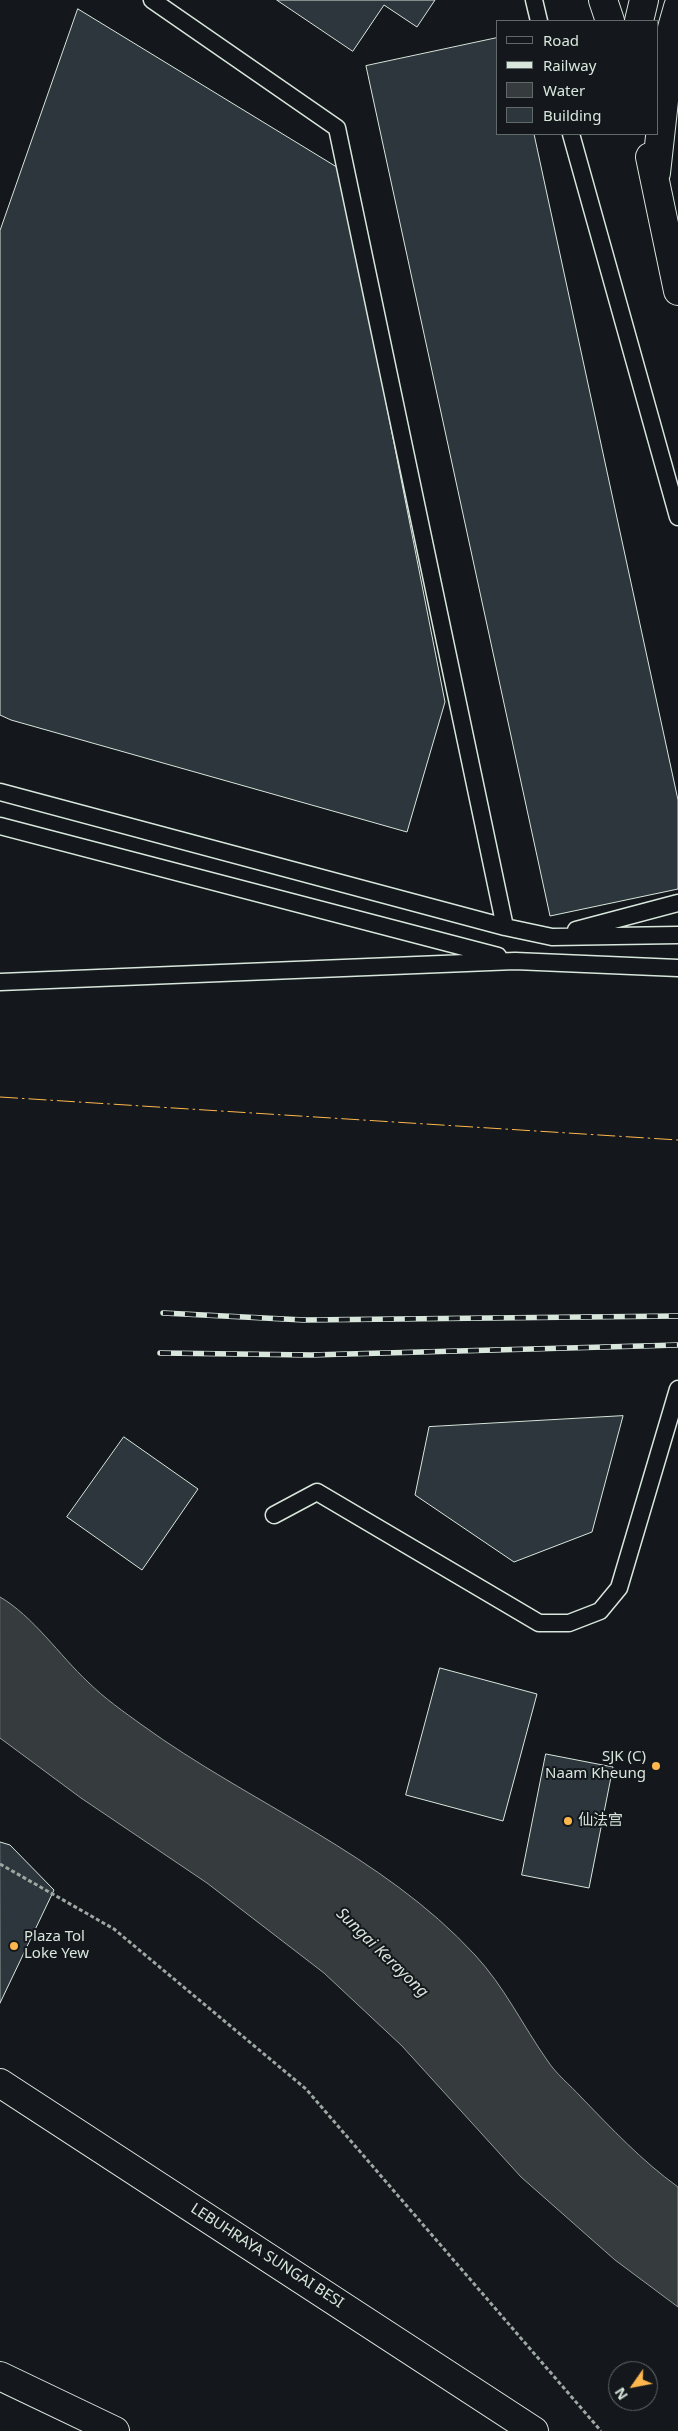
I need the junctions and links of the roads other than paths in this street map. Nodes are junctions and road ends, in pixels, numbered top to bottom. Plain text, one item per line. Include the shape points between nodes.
1 (152, 0) edge
2 (534, 0) edge
3 (603, 0) edge
4 (644, 0) edge
5 (678, 7) edge
6 (540, 20) edge
7 (610, 20) edge
8 (639, 20) edge
9 (672, 76) edge
10 (571, 135) edge
11 (643, 135) edge
12 (656, 173) junction
13 (675, 258) edge
14 (678, 291) edge
15 (678, 517) edge
16 (0, 792) edge
17 (0, 826) edge
18 (678, 904) edge
19 (504, 927) junction
20 (678, 935) edge
21 (552, 937) junction
22 (515, 961) junction
23 (678, 968) edge
24 (0, 982) edge
25 (678, 1389) edge
26 (274, 1515) dead end
27 (0, 2084) edge
28 (0, 2376) edge
29 (115, 2431) edge
30 (534, 2431) edge

1 - 19 lane via 337,128
2 - 6 lane
3 - 7 main road
4 - 8 main road
5 - 9 main road via 672,28
9 - 12 main road
10 - 15 lane
11 - 12 main road
12 - 13 main road
13 - 14 main road
16 - 19 lane
17 - 22 lane
18 - 21 lane
19 - 21 lane
20 - 21 lane
22 - 23 lane
22 - 24 lane
25 - 26 lane via 619,1588 600,1612 568,1623 539,1624 317,1492
27 - 30 main road, LEBUHRAYA SUNGAI BESI
28 - 29 main road

